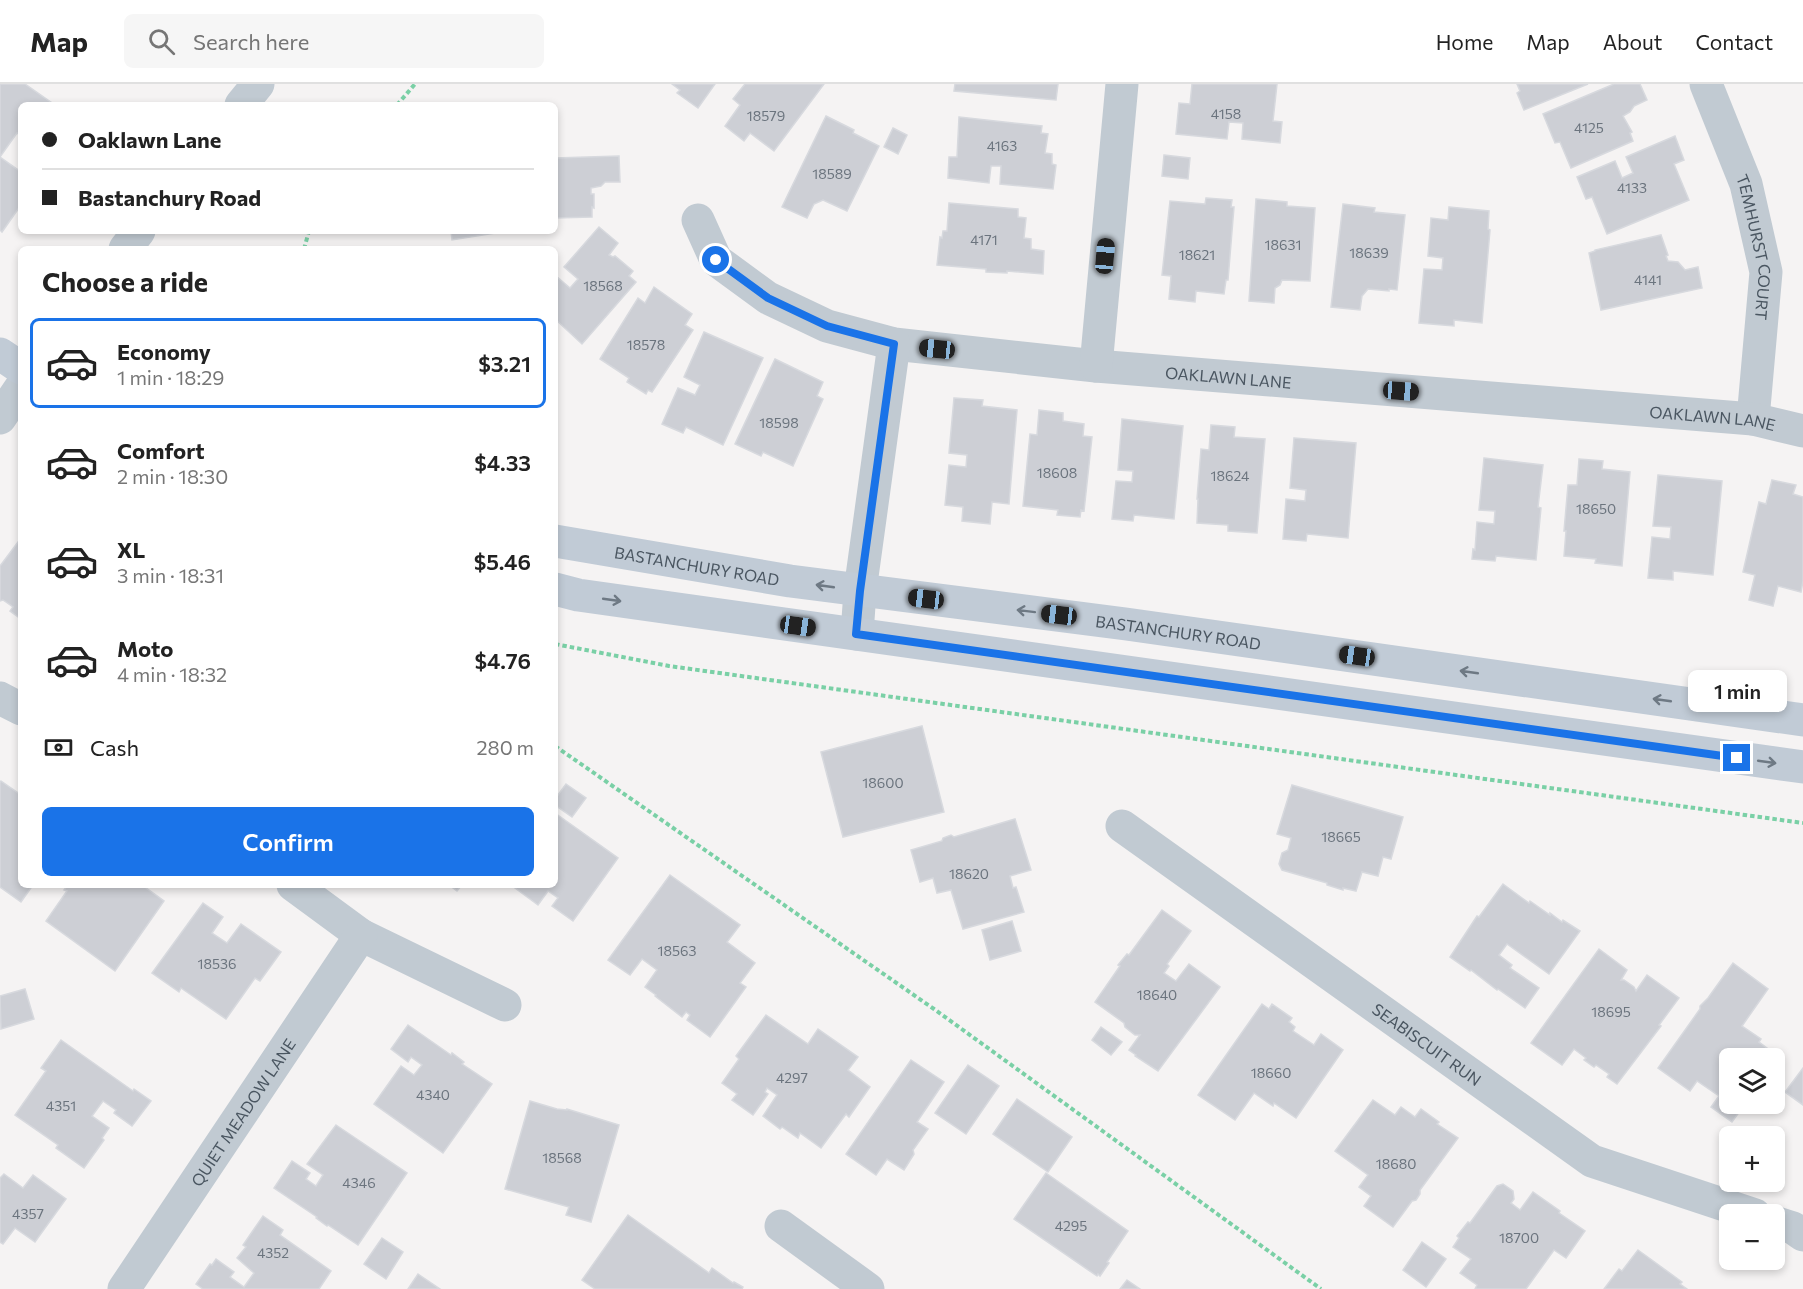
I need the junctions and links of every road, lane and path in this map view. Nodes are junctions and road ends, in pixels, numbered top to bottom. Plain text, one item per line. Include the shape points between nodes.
1 (258, 84) edge
2 (415, 84) edge
3 (1122, 84) edge
4 (1706, 84) edge
5 (243, 102) edge
6 (400, 102) edge
7 (698, 220) dead end
8 (137, 234) edge
9 (127, 246) edge
10 (894, 344) junction
11 (0, 354) edge
12 (18, 366) edge
13 (1096, 366) junction
14 (18, 391) edge
15 (0, 418) edge
16 (1753, 419) junction
17 (1803, 431) edge
18 (558, 542) edge
19 (558, 590) edge
20 (860, 591) junction
21 (856, 634) junction
22 (558, 645) edge
23 (0, 698) edge
24 (18, 707) edge
25 (1803, 720) edge
26 (558, 748) edge
27 (1803, 767) edge
28 (1803, 823) edge
29 (1122, 826) dead end
30 (297, 888) edge
31 (361, 935) junction
32 (505, 1005) dead end
33 (1722, 1204) edge
34 (1785, 1225) edge
35 (782, 1226) dead end
36 (1803, 1235) edge
37 (124, 1289) edge
38 (868, 1289) edge
39 (1321, 1289) edge

1 - 5 street
2 - 6 path
3 - 13 street
4 - 16 street, TEMHURST COURT via 1746,184 1766,272
7 - 10 street, OAKLAWN LANE via 716,260 768,298 827,326
8 - 9 street
10 - 13 street, OAKLAWN LANE
10 - 20 street
11 - 12 main road
13 - 16 street, OAKLAWN LANE
14 - 15 street
16 - 17 street, OAKLAWN LANE
20 -> 18 main road, BASTANCHURY ROAD
19 -> 21 main road
20 - 21 street
25 -> 20 main road, BASTANCHURY ROAD via 1126,624
21 -> 27 main road
22 - 28 path via 669,666
23 - 24 street
26 - 39 path via 934,1009
29 - 33 street, SEABISCUIT RUN via 1592,1161
30 - 31 street
31 - 32 street
31 - 37 street, QUIET MEADOW LANE
34 - 36 street
35 - 38 street

